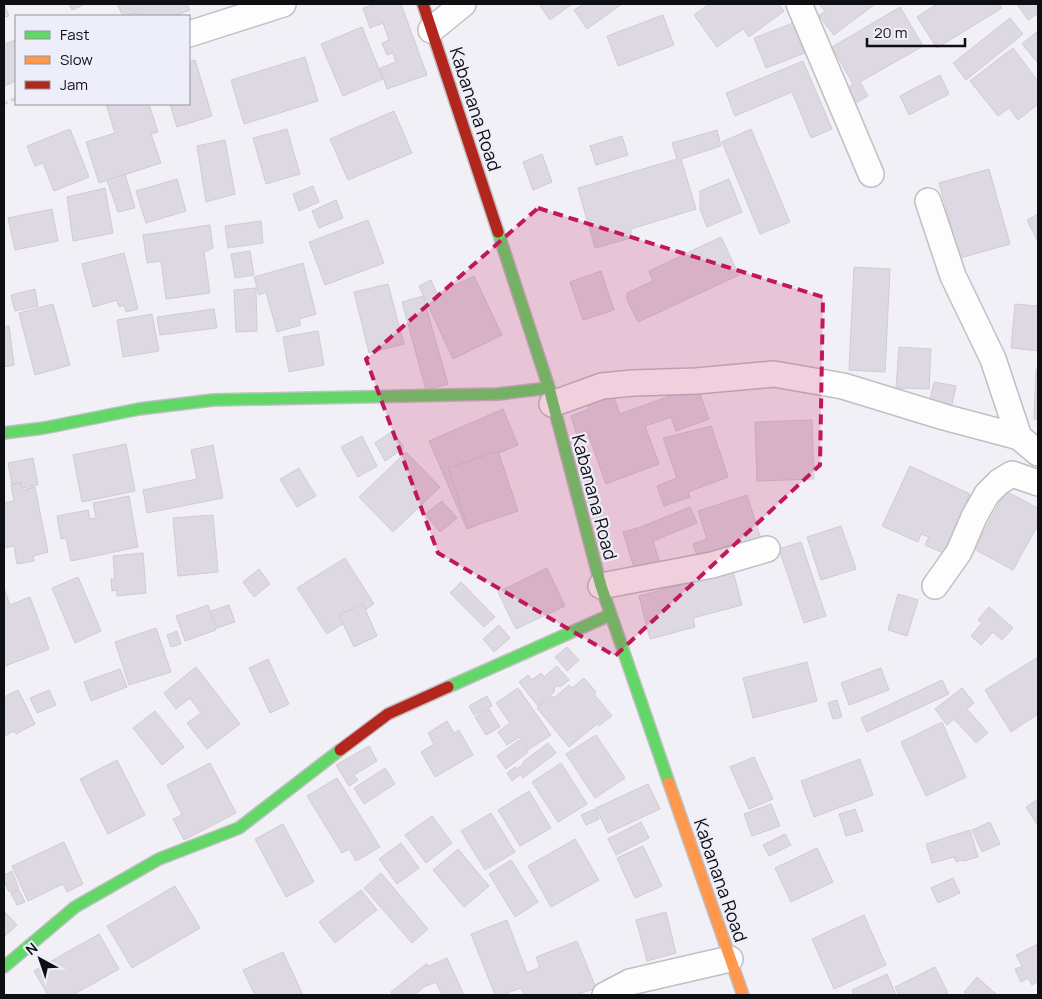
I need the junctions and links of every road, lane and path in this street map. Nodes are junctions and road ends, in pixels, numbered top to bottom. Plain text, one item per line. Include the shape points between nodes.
1 (283, 4) edge
2 (423, 4) edge
3 (463, 4) edge
4 (799, 4) edge
5 (431, 30) junction
6 (190, 34) edge
7 (871, 174) dead end
8 (928, 201) dead end
9 (551, 396) junction
10 (4, 432) edge
11 (1019, 437) junction
12 (1038, 452) edge
13 (1038, 482) edge
14 (767, 549) dead end
15 (601, 586) junction
16 (935, 586) dead end
17 (610, 615) junction
18 (730, 959) junction
19 (4, 967) edge
20 (605, 995) edge
21 (743, 995) edge

1 - 6 street
2 - 5 street, Kabanana Road
3 - 5 street
4 - 7 street
5 - 9 street, Kabanana Road
8 - 11 street via 953,276 993,359
9 - 10 street via 228,399
9 - 11 street via 602,386 774,374 843,386
9 - 15 street, Kabanana Road
11 - 12 street
13 - 16 street via 1012,474 987,494 959,552
14 - 15 street via 712,565
15 - 17 street, Kabanana Road
17 - 18 street, Kabanana Road
17 - 19 street via 388,714 239,828 159,859 75,907
18 - 20 street via 630,982
18 - 21 street, Kabanana Road

